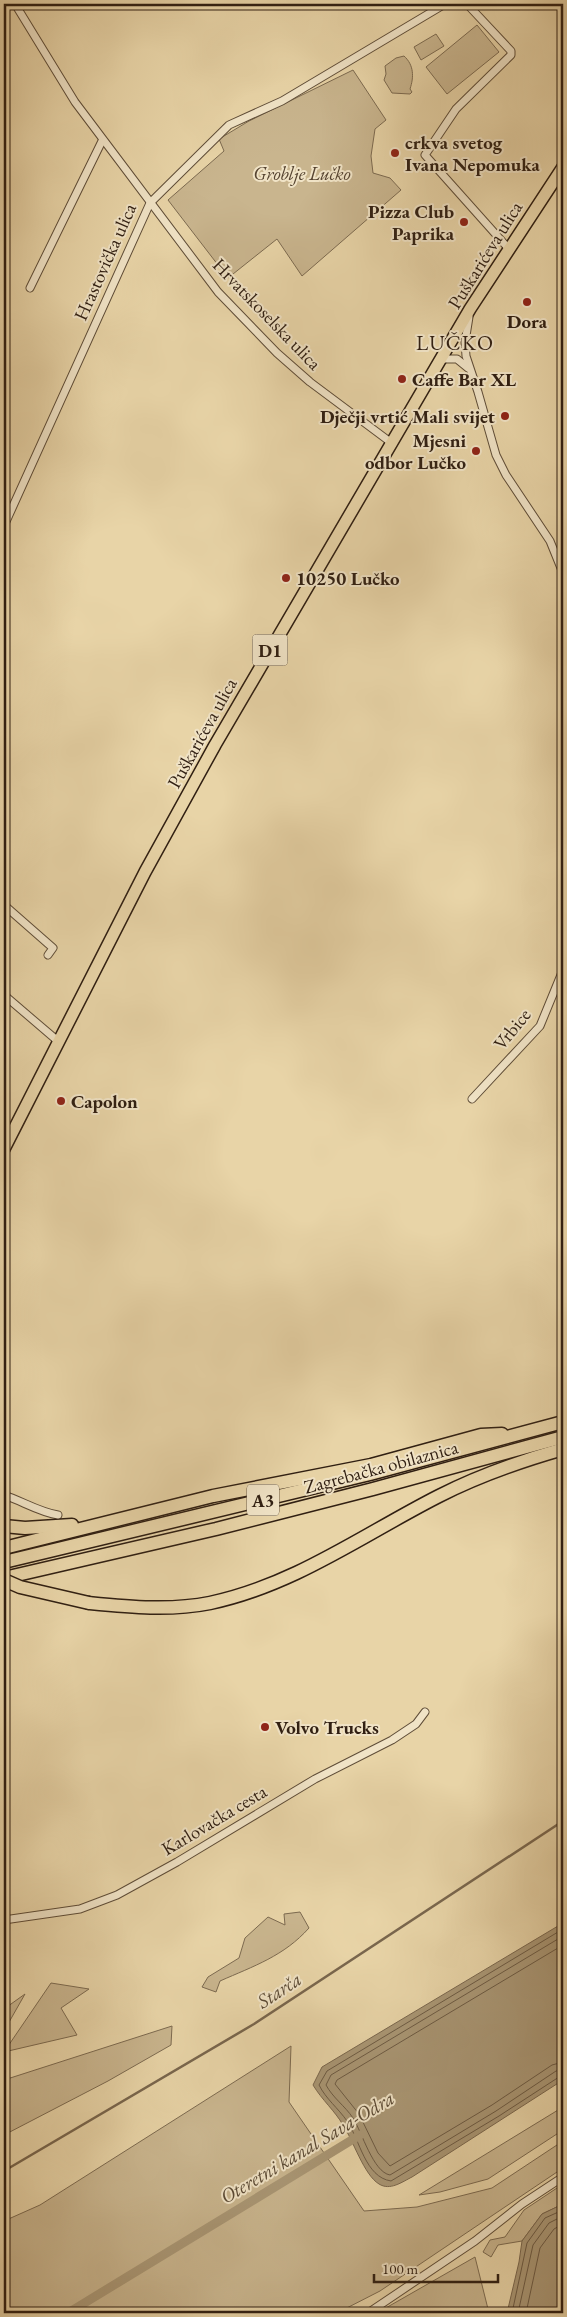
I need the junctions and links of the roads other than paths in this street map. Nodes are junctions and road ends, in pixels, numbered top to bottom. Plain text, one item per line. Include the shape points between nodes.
1 (15, 4) edge
2 (445, 4) edge
3 (467, 4) edge
4 (102, 140) junction
5 (563, 167) edge
6 (150, 203) junction
7 (508, 248) junction
8 (30, 288) dead end
9 (470, 309) junction
10 (443, 359) junction
11 (470, 370) junction
12 (392, 444) junction
13 (4, 526) edge
14 (563, 573) edge
15 (4, 905) edge
16 (48, 954) dead end
17 (563, 970) edge
18 (4, 996) edge
19 (59, 1042) junction
20 (472, 1099) dead end
21 (4, 1149) edge
22 (563, 1422) edge
23 (522, 1433) junction
24 (563, 1437) edge
25 (563, 1449) edge
26 (4, 1495) edge
27 (58, 1515) dead end
28 (119, 1519) junction
29 (4, 1526) edge
30 (4, 1548) edge
31 (78, 1560) junction
32 (4, 1562) edge
33 (4, 1579) edge
34 (4, 1587) edge
35 (425, 1712) dead end
36 (4, 1920) edge
37 (563, 2176) edge
38 (368, 2313) edge

1 - 4 street, Hrvatskoselska ulica
2 - 6 street, Hrastovička ulica via 289,97 229,125
3 - 7 street via 511,55 456,109 425,155
4 - 6 street, Hrvatskoselska ulica
4 - 8 street
5 - 7 main road, Puškarićeva ulica / D1
6 - 12 street, Hrvatskoselska ulica via 218,292 277,353
6 - 13 street, Hrastovička ulica
7 - 9 main road, Puškarićeva ulica / D1
9 - 10 main road, Puškarićeva ulica / D1
9 - 11 street via 465,342
10 - 11 street via 457,359
10 - 12 main road, Puškarićeva ulica / D1
11 - 14 street via 500,465 550,541
12 - 19 main road, Puškarićeva ulica / D1 via 210,753 145,872
15 - 16 street via 53,948
17 - 20 street, Vrbice via 540,1026
18 - 19 street
19 - 21 main road, Puškarićeva ulica / D1
22 - 23 highway, Zagrebačka obilaznica / A3
23 - 28 highway via 481,1435 371,1465 213,1496
23 - 32 highway, Zagrebačka obilaznica / A3 via 204,1516
24 - 31 highway, Zagrebačka obilaznica / A3 via 373,1489
25 - 33 highway, bridge via 524,1461 441,1495 276,1583 210,1603 146,1609 89,1603 20,1587
26 - 27 street via 26,1502 40,1511
28 - 29 highway via 51,1528
28 - 30 highway
31 - 33 highway, Zagrebačka obilaznica / A3
31 - 34 highway via 66,1572
35 - 36 street, Karlovačka cesta via 416,1724 392,1740 315,1779 149,1879 80,1908
37 - 38 street via 475,2241

